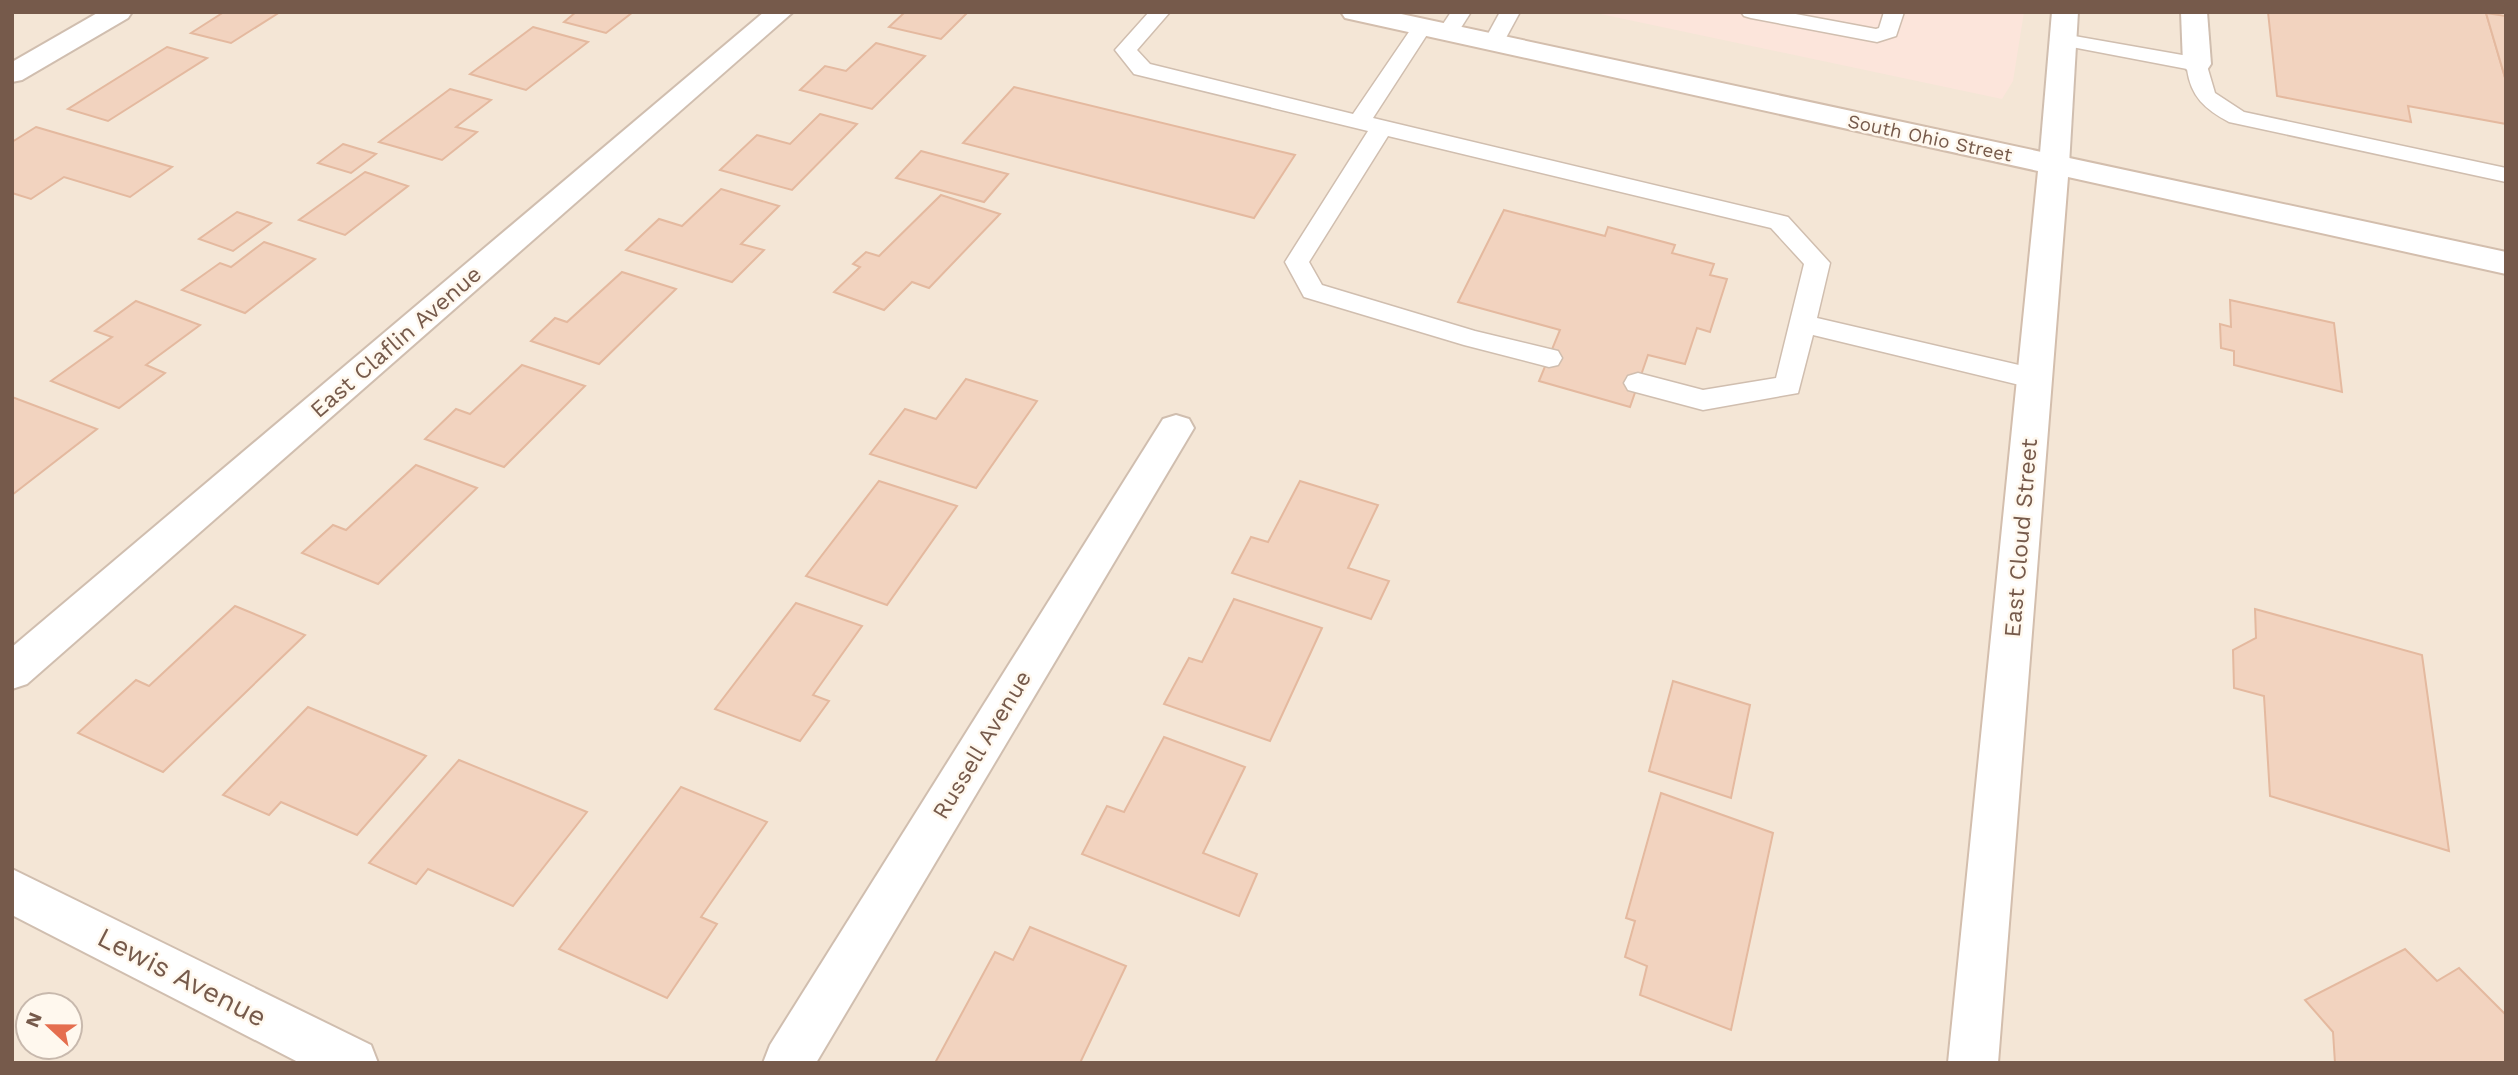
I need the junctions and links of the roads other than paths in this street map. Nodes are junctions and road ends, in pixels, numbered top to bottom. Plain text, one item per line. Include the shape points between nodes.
1 (118, 12) edge
2 (780, 12) edge
3 (1160, 12) edge
4 (1354, 12) edge
5 (1510, 12) edge
6 (1751, 12) edge
7 (1894, 12) edge
8 (2194, 12) edge
9 (1805, 18) edge
10 (1444, 24) edge
11 (2064, 26) edge
12 (1494, 43) junction
13 (2197, 64) junction
14 (12, 74) edge
15 (1371, 124) junction
16 (2054, 165) junction
17 (2506, 175) edge
18 (2506, 263) edge
19 (1803, 324) junction
20 (1549, 358) dead end
21 (2036, 379) junction
22 (1638, 383) dead end
23 (1176, 428) dead end
24 (12, 672) edge
25 (12, 891) edge
26 (353, 1063) edge
27 (788, 1063) edge
28 (1973, 1063) edge

1 - 14 street
2 - 24 street, East Claflin Avenue
3 - 15 lane via 1126,50 1142,69
4 - 10 street, South Ohio Street
5 - 12 lane
6 - 9 lane
7 - 9 lane via 1889,32 1877,36
8 - 13 street
10 - 12 street, South Ohio Street
10 - 15 lane
11 - 13 lane
11 - 16 street, East Cloud Street
12 - 16 street, South Ohio Street
13 - 17 lane via 2205,97 2237,117
15 - 19 lane via 1779,222 1817,262
15 - 20 lane via 1297,262 1313,291
16 - 18 street, South Ohio Street
16 - 21 street, East Cloud Street
19 - 21 lane
19 - 22 lane via 1788,386 1703,400
21 - 28 street, East Cloud Street
23 - 27 street, Russell Avenue
25 - 26 street, Lewis Avenue

